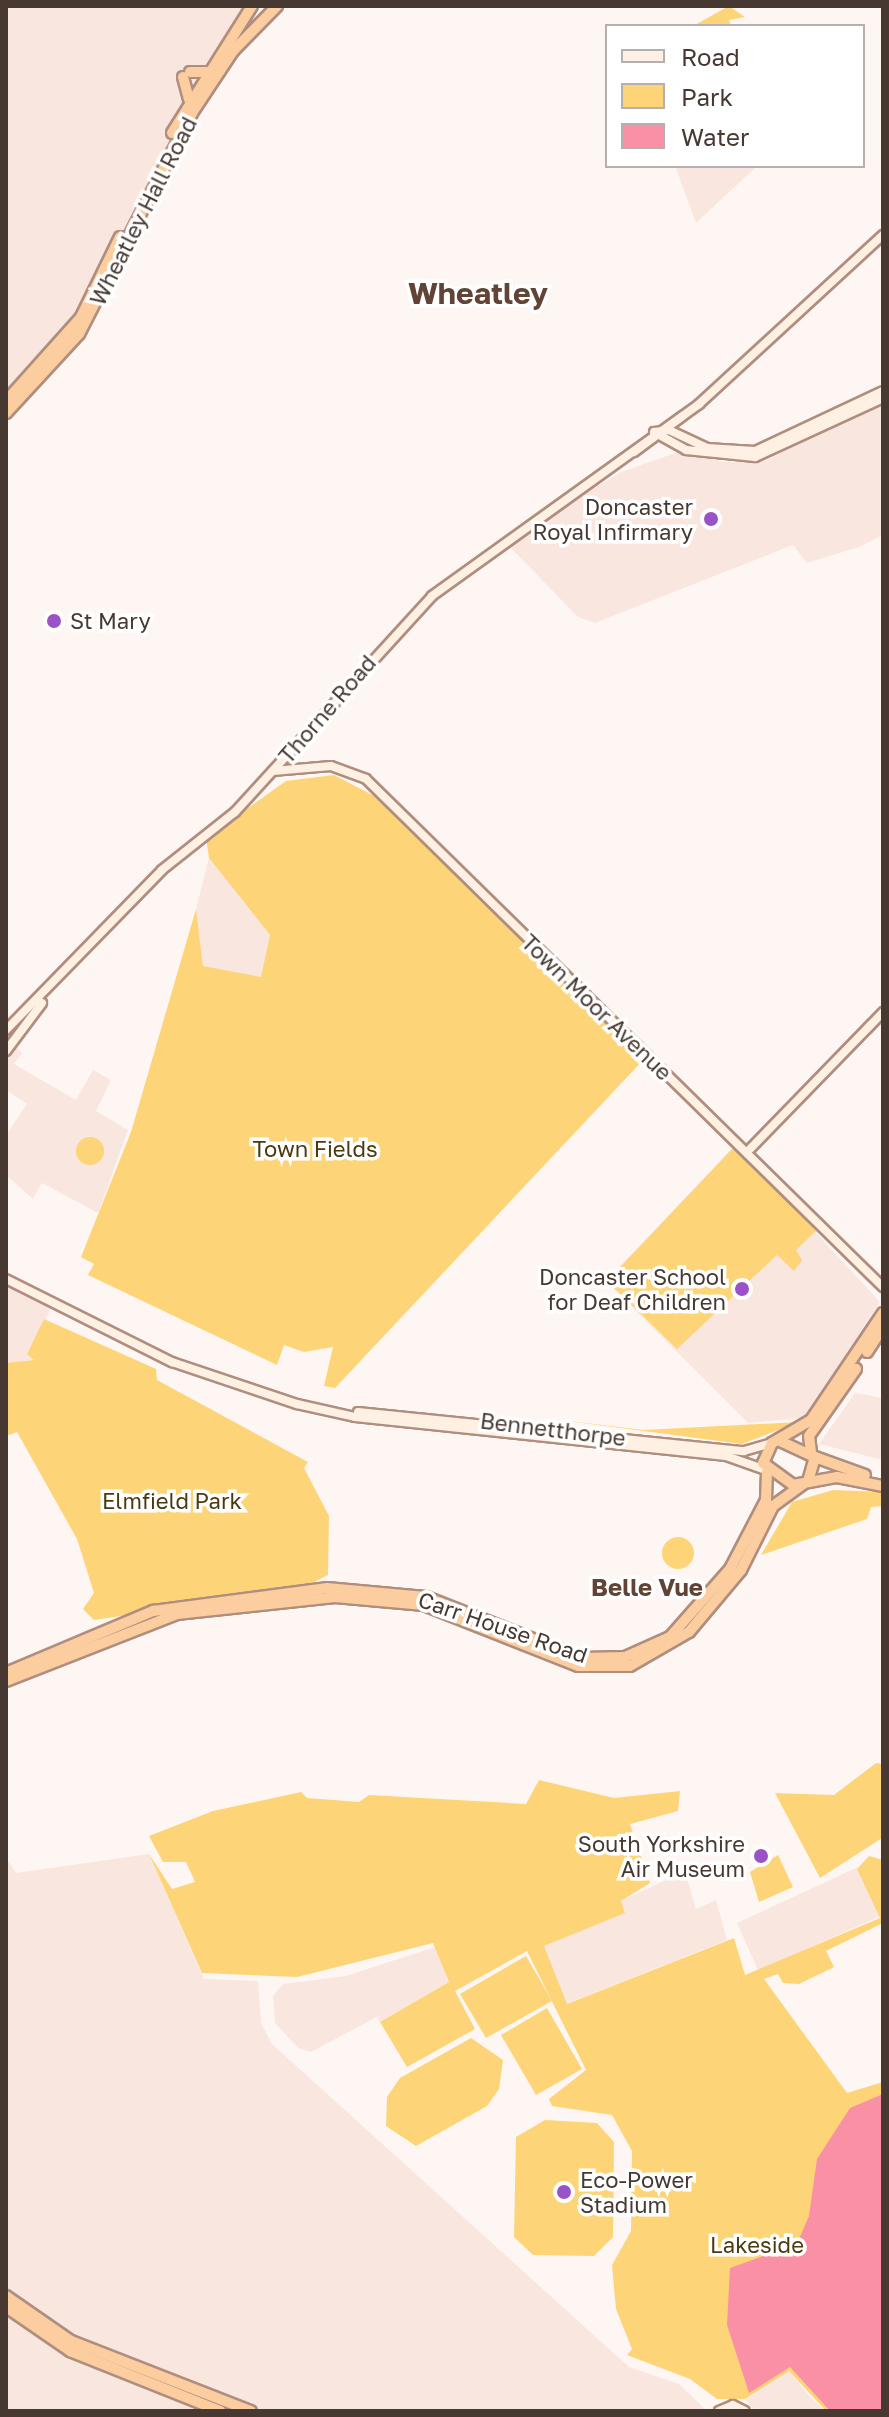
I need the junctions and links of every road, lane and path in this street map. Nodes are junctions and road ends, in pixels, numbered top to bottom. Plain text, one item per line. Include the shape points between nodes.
1 (245, 6) edge
2 (252, 6) edge
3 (277, 6) edge
4 (259, 24) junction
5 (237, 25) junction
6 (231, 54) junction
7 (205, 72) junction
8 (188, 104) junction
9 (883, 235) edge
10 (883, 391) edge
11 (883, 398) edge
12 (6, 401) edge
13 (6, 413) edge
14 (684, 415) junction
15 (669, 430) junction
16 (657, 435) junction
17 (282, 760) junction
18 (292, 767) junction
19 (273, 771) junction
20 (46, 996) junction
21 (883, 1012) edge
22 (6, 1030) edge
23 (6, 1051) edge
24 (750, 1149) junction
25 (6, 1279) edge
26 (883, 1287) edge
27 (883, 1313) edge
28 (883, 1327) edge
29 (333, 1411) junction
30 (774, 1442) junction
31 (813, 1454) junction
32 (766, 1471) junction
33 (879, 1482) edge
34 (804, 1484) junction
35 (778, 1501) junction
36 (6, 1673) edge
37 (6, 1681) edge
38 (6, 2296) edge
39 (6, 2307) edge
40 (220, 2411) edge
41 (251, 2411) edge
42 (719, 2411) edge
43 (745, 2411) edge

1 - 5 highway
2 - 5 highway, Wheatley Hall Road
3 - 4 highway, Wheatley Hall Road
4 - 5 highway via 253,14
4 - 6 highway, Wheatley Hall Road
5 - 7 highway, Wheatley Hall Road
6 - 7 highway
6 - 13 highway, Wheatley Hall Road via 177,138 104,295
7 - 8 highway, Wheatley Hall Road
7 - 8 highway via 186,75 191,89
8 - 12 highway, Wheatley Hall Road via 81,317
9 - 14 street, Thorne Road
10 - 15 street via 755,451 698,446
11 - 16 street via 765,455 714,455
14 - 15 street, Thorne Road
14 - 16 street, Thorne Road
15 - 16 street, Thorne Road
16 - 17 street, Thorne Road via 454,576
17 - 18 street
17 - 19 street, Thorne Road
18 - 19 street, Town Moor Avenue
18 - 24 street, Town Moor Avenue via 338,767 366,779 607,1020
19 - 20 street, Thorne Road via 162,870
20 - 22 street, Thorne Road
20 - 23 street, Thorne Road
21 - 24 street
24 - 26 street, Town Moor Avenue
25 - 29 street, Bennetthorpe via 172,1362
27 - 30 highway via 811,1420
28 - 31 highway via 809,1436
29 - 30 street, Bennetthorpe via 471,1419 744,1451
29 - 32 street, Bennetthorpe via 726,1456
30 - 31 highway
30 - 32 highway, Carr House Road
31 - 33 highway
31 - 34 highway
32 - 34 highway
32 - 36 highway, Carr House Road via 766,1500 730,1569 670,1637 638,1653 582,1658 426,1597 327,1588 153,1611
33 - 34 highway via 837,1477
33 - 35 highway via 836,1482
34 - 35 highway, Carr House Road
35 - 37 highway, Carr House Road via 741,1570 689,1632 630,1666 578,1666 424,1605 335,1597 177,1614
38 - 41 highway via 71,2341
39 - 40 highway via 70,2351
42 - 43 street via 733,2405

